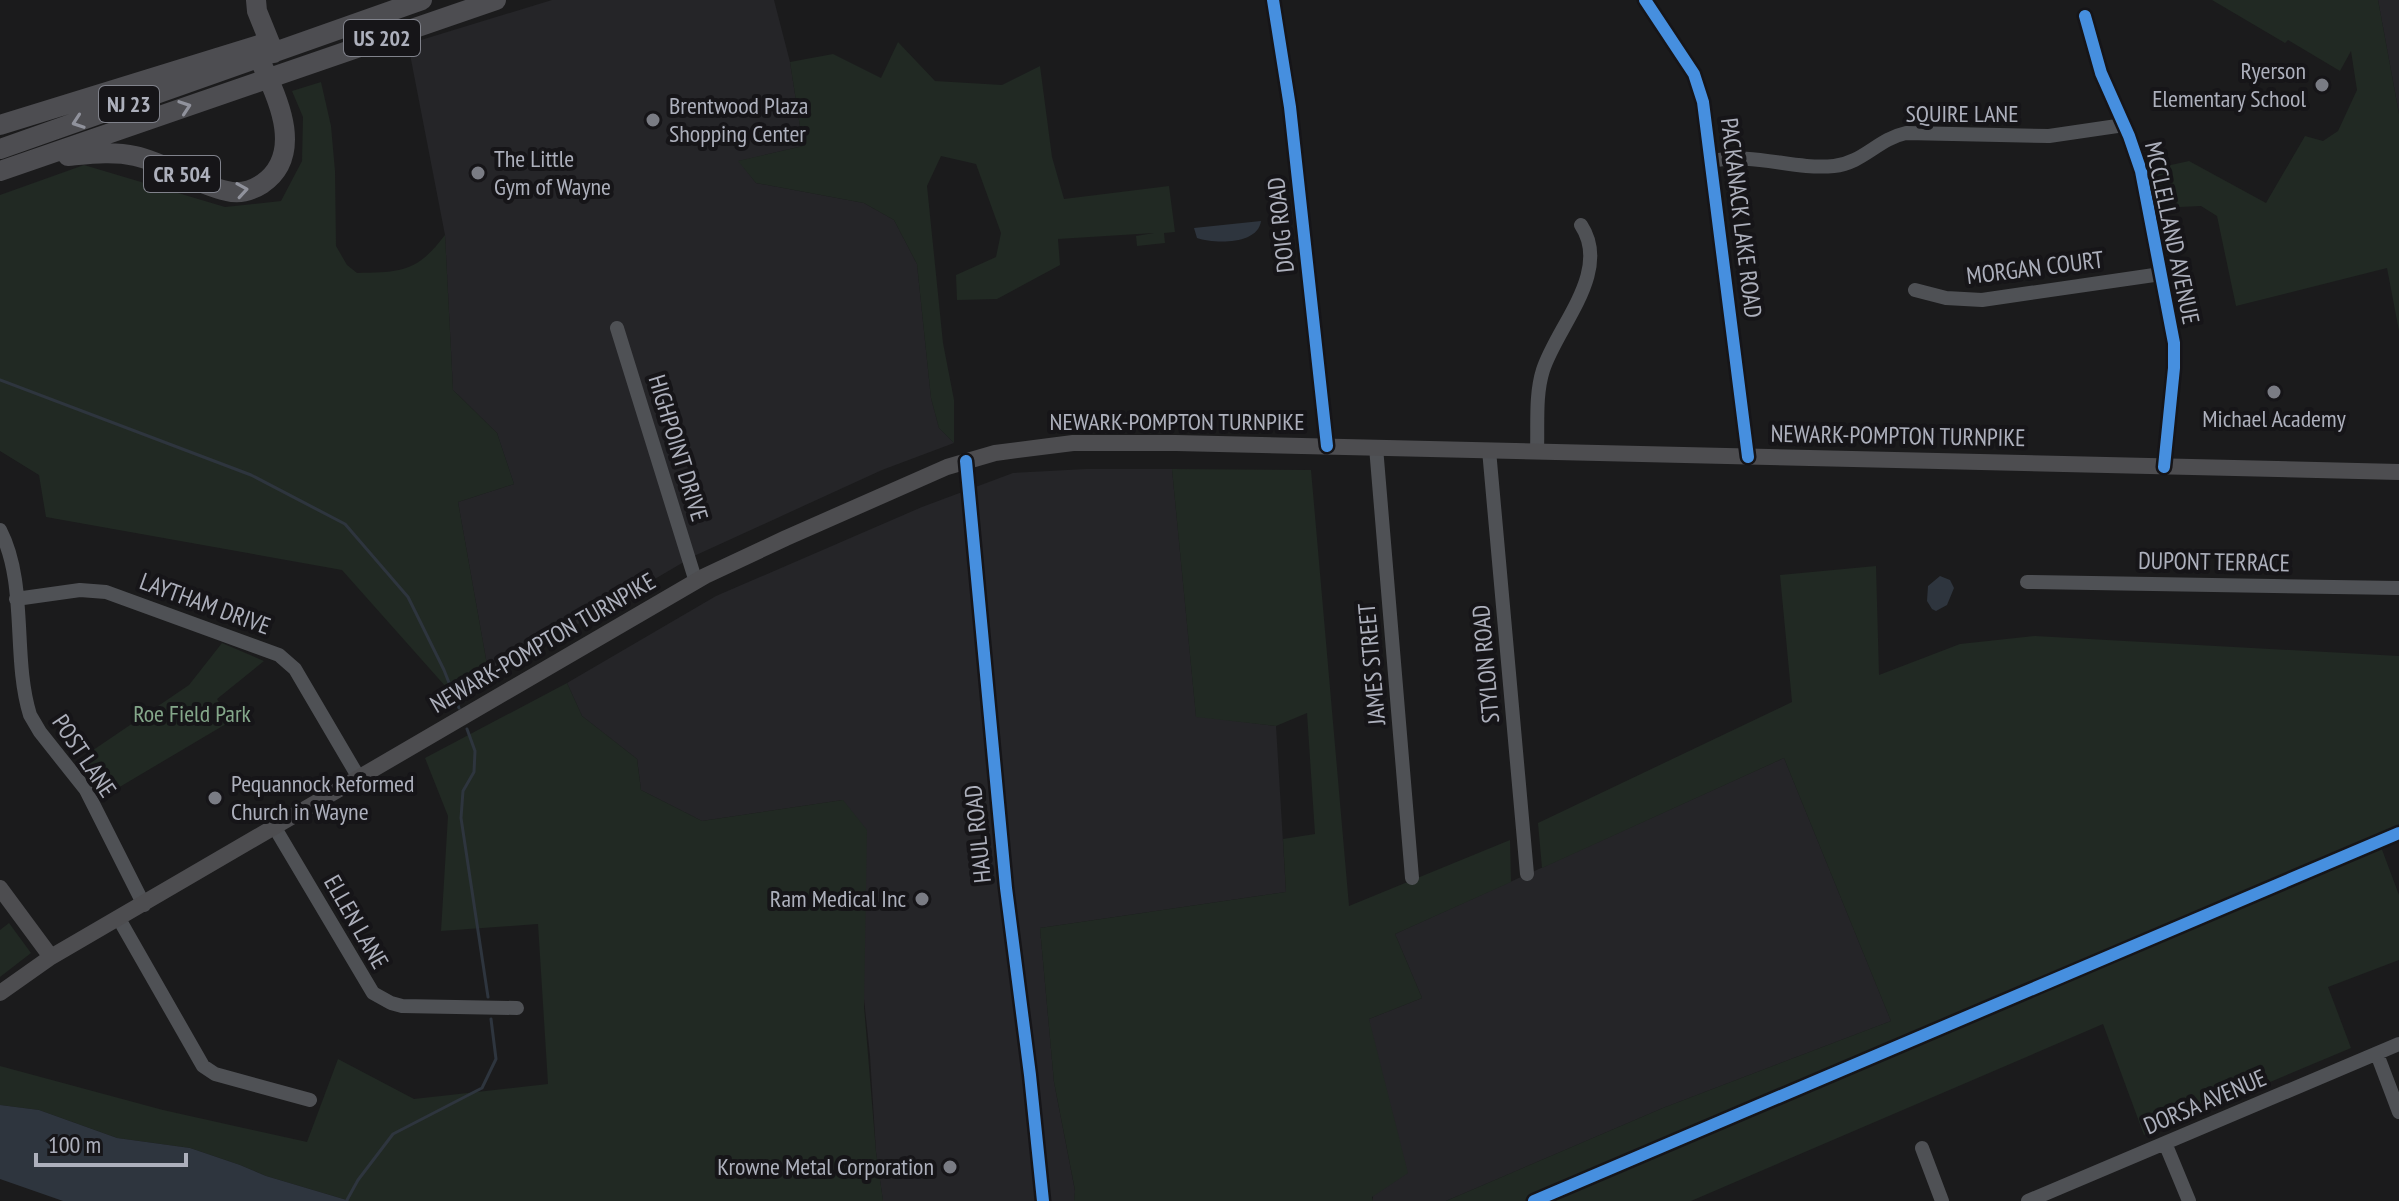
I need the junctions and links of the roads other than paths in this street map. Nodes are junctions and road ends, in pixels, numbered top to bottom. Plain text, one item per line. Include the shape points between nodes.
1 (256, 0) edge
2 (421, 0) edge
3 (496, 0) edge
4 (1273, 0) edge
5 (1645, 0) edge
6 (2085, 16) dead end
7 (260, 51) junction
8 (295, 68) junction
9 (268, 78) junction
10 (0, 125) edge
11 (2124, 125) junction
12 (0, 149) edge
13 (32, 160) junction
14 (1711, 161) junction
15 (0, 171) edge
16 (1581, 225) dead end
17 (2161, 274) junction
18 (1915, 290) dead end
19 (617, 328) dead end
20 (1327, 446) junction
21 (1376, 447) junction
22 (1489, 450) junction
23 (1537, 451) junction
24 (1748, 457) junction
25 (966, 461) junction
26 (2164, 467) junction
27 (2399, 472) edge
28 (0, 530) edge
29 (696, 582) junction
30 (2027, 582) dead end
31 (2399, 588) edge
32 (16, 599) junction
33 (359, 778) junction
34 (275, 828) junction
35 (1527, 874) dead end
36 (1412, 878) dead end
37 (0, 888) edge
38 (144, 905) junction
39 (119, 919) junction
40 (51, 957) junction
41 (0, 993) edge
42 (517, 1008) dead end
43 (2399, 1044) edge
44 (2377, 1054) junction
45 (310, 1100) dead end
46 (2399, 1112) edge
47 (2165, 1143) junction
48 (1922, 1148) dead end
49 (1043, 1201) edge
50 (1942, 1201) edge
51 (2028, 1201) edge
52 (2189, 1201) edge

1 - 7 highway
2 - 7 highway, NJ 23
3 - 8 highway, US 202
4 - 20 street, DOIG ROAD via 1289,94
5 - 14 street, PACKANACK LAKE ROAD via 1694,74
6 - 11 street, MCCLELLAND AVENUE via 2101,73
7 - 8 highway
7 - 9 highway, CR 504
7 - 10 highway
7 -> 12 highway, NJ 23
8 - 9 highway, US 202
13 -> 9 highway, US 202
13 -> 9 highway, CR 504 via 131,155 229,192 252,189 276,170 285,148 285,129
11 - 14 street, SQUIRE LANE via 2049,136 1906,133 1883,140 1860,159 1835,166 1760,158
11 - 17 street, MCCLELLAND AVENUE via 2141,171
13 - 15 highway, US 202
14 - 24 street, PACKANACK LAKE ROAD
16 - 23 street via 1591,249 1588,275 1542,372
17 - 18 street, MORGAN COURT via 1982,300
17 - 26 street, MCCLELLAND AVENUE via 2175,358
19 - 29 street, HIGHPOINT DRIVE
20 - 21 main road, NEWARK-POMPTON TURNPIKE
20 - 25 main road, NEWARK-POMPTON TURNPIKE via 1073,443 1021,447
21 - 22 main road, NEWARK-POMPTON TURNPIKE
21 - 36 street, JAMES STREET
22 - 23 main road, NEWARK-POMPTON TURNPIKE
22 - 35 street, STYLON ROAD
23 - 24 main road, NEWARK-POMPTON TURNPIKE
24 - 26 main road, NEWARK-POMPTON TURNPIKE
25 - 29 main road, NEWARK-POMPTON TURNPIKE
25 - 49 street, HAUL ROAD via 1009,919
26 - 27 main road, NEWARK-POMPTON TURNPIKE
28 - 32 street, POST LANE
29 - 33 main road, NEWARK-POMPTON TURNPIKE
30 - 31 street, DUPONT TERRACE
32 - 33 street, LAYTHAM DRIVE via 80,590 106,592 279,655 295,669
32 - 38 street, POST LANE via 30,715 86,790
33 - 34 main road, NEWARK-POMPTON TURNPIKE
34 - 38 main road, NEWARK-POMPTON TURNPIKE
34 - 42 street, ELLEN LANE via 373,993 402,1006
37 - 40 main road
38 - 39 main road, NEWARK-POMPTON TURNPIKE
39 - 40 main road, NEWARK-POMPTON TURNPIKE
39 - 45 street via 208,1071
40 - 41 main road, NEWARK-POMPTON TURNPIKE
43 - 44 street, DORSA AVENUE
44 - 46 street
44 - 47 street, DORSA AVENUE
47 - 51 street, DORSA AVENUE
47 - 52 street
48 - 50 street

